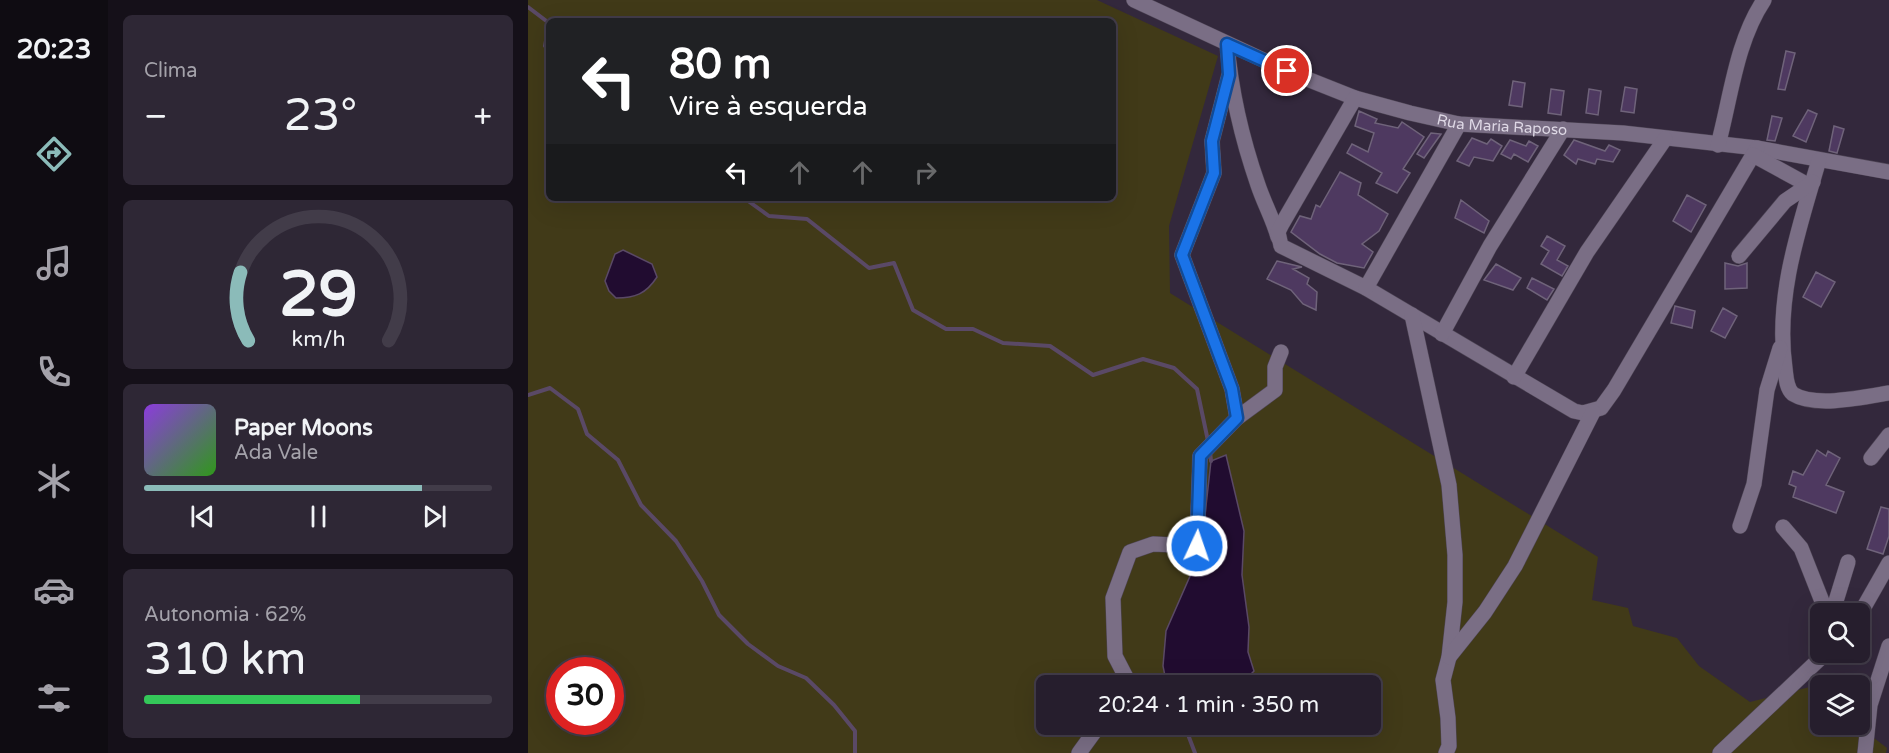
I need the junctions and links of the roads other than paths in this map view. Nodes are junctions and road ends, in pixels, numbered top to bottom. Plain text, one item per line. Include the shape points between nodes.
1 (1134, 0) edge
2 (1764, 0) edge
3 (1155, 5) edge
4 (1227, 44) junction
5 (1229, 75) junction
6 (1356, 98) junction
7 (1459, 124) junction
8 (1563, 129) junction
9 (1665, 140) junction
10 (1718, 145) junction
11 (1755, 152) junction
12 (1819, 160) junction
13 (1889, 172) edge
14 (1810, 183) junction
15 (1278, 240) junction
16 (1739, 256) dead end
17 (1366, 288) junction
18 (1412, 315) junction
19 (1442, 333) junction
20 (1781, 342) junction
21 (1281, 352) dead end
22 (1514, 377) junction
23 (1889, 393) edge
24 (1593, 412) junction
25 (1237, 418) junction
26 (1889, 435) edge
27 (1871, 458) dead end
28 (1740, 525) dead end
29 (1783, 527) dead end
30 (1848, 561) dead end
31 (1889, 563) edge
32 (1823, 603) edge
33 (1835, 603) edge
34 (1866, 603) edge
35 (1889, 646) edge
36 (1449, 657) junction
37 (1815, 663) edge
38 (1125, 675) edge
39 (1092, 735) edge
40 (1079, 753) edge
41 (1446, 753) edge
42 (1720, 753) edge
43 (1865, 753) edge

1 - 3 street, Rua Maria Raposo
2 - 10 street via 1746,35
3 - 4 street, Rua Maria Raposo
4 - 5 street
4 - 6 street, Rua Maria Raposo
5 - 15 street via 1246,146
5 - 25 street via 1212,141 1214,173 1182,255 1232,389
6 - 7 street, Rua Maria Raposo
6 - 15 street via 1282,224
7 - 8 street, Rua Maria Raposo
7 - 17 street
8 - 9 street, Rua Maria Raposo
8 - 19 street via 1490,246
9 - 10 street, Rua Maria Raposo
9 - 22 street via 1587,252
10 - 11 street, Rua Maria Raposo
11 - 12 street, Rua Maria Raposo
11 - 14 street
11 - 24 street via 1614,390 1601,408
12 - 13 street, Rua Maria Raposo
12 - 14 street
14 - 16 street via 1785,201
14 - 20 street via 1790,261
15 - 17 street via 1288,251
17 - 18 street
18 - 19 street
18 - 36 street via 1449,485 1455,602
19 - 22 street
20 - 23 street via 1788,388 1796,395 1839,400
20 - 28 street via 1767,390 1754,484
21 - 25 street via 1275,367 1275,390
22 - 24 street via 1575,411
24 - 36 street via 1515,566
25 - 38 street via 1200,456 1197,546 1153,544 1130,552 1113,598 1115,656
26 - 27 street
29 - 32 street via 1801,548
30 - 33 street
31 - 34 street
35 - 43 street via 1870,705
36 - 41 street via 1443,681 1448,718
37 - 42 street
39 - 40 street

